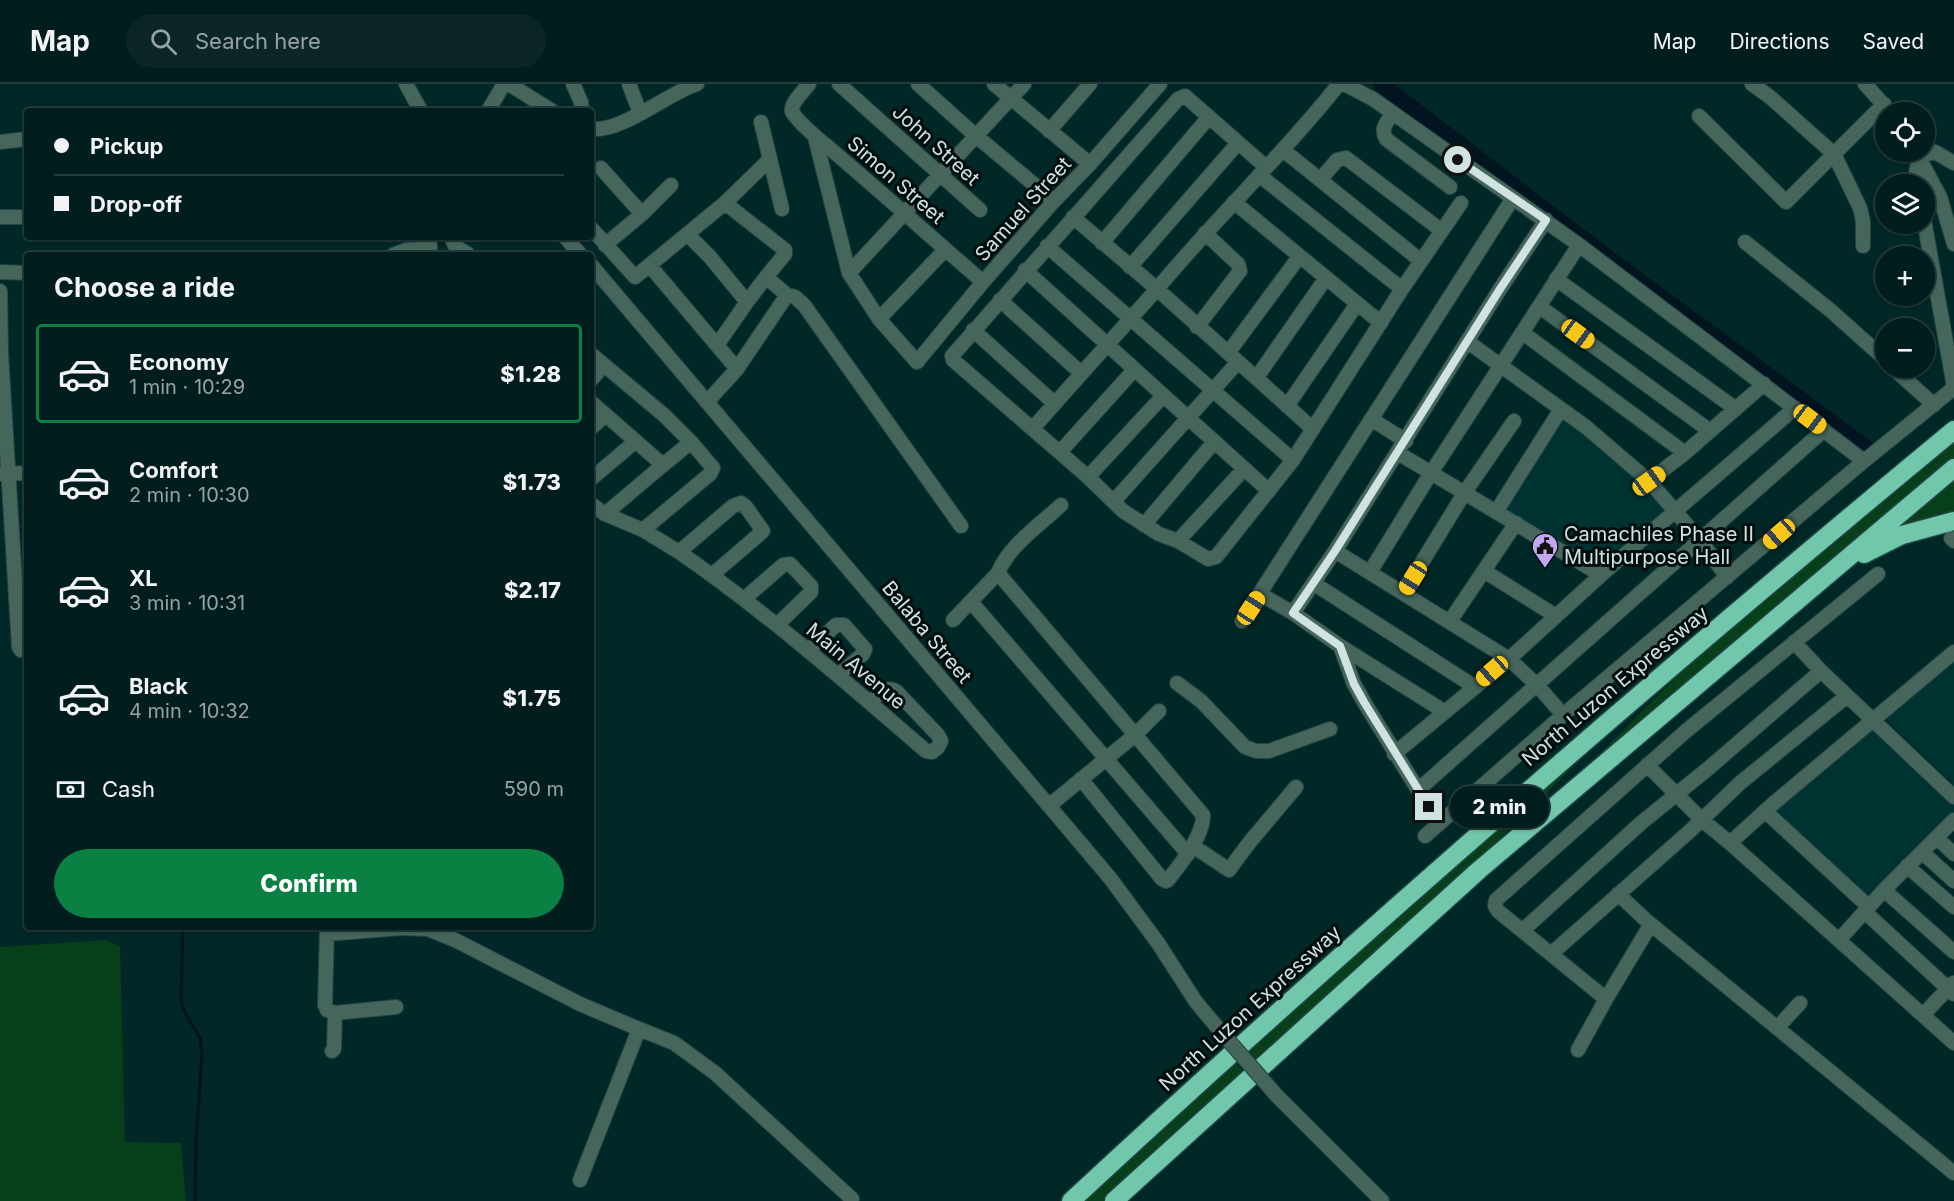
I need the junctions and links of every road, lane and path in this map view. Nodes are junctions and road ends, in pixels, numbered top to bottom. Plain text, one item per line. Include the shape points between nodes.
1 (406, 84) edge
2 (504, 84) edge
3 (509, 84) edge
4 (573, 84) edge
5 (629, 84) edge
6 (809, 84) edge
7 (839, 84) edge
8 (918, 84) edge
9 (994, 84) edge
10 (1024, 84) edge
11 (1090, 84) edge
12 (1160, 84) edge
13 (1339, 84) edge
14 (1344, 84) edge
15 (1752, 84) edge
16 (1865, 84) edge
17 (691, 85) edge
18 (1011, 99) junction
19 (1881, 102) edge
20 (419, 108) edge
21 (490, 108) edge
22 (547, 108) edge
23 (581, 108) edge
24 (640, 113) junction
25 (1393, 113) junction
26 (1699, 116) dead end
27 (1209, 117) junction
28 (1875, 119) edge
29 (761, 122) dead end
30 (594, 129) edge
31 (1049, 131) junction
32 (815, 136) junction
33 (976, 136) junction
34 (24, 139) edge
35 (0, 142) edge
36 (1238, 143) junction
37 (1283, 150) junction
38 (1935, 152) edge
39 (1834, 154) junction
40 (769, 160) junction
41 (1922, 162) edge
42 (1954, 163) edge
43 (1090, 164) junction
44 (600, 168) dead end
45 (1262, 171) junction
46 (940, 174) junction
47 (1320, 180) junction
48 (671, 185) dead end
49 (1450, 187) dead end
50 (1513, 198) junction
51 (1054, 201) junction
52 (1234, 202) junction
53 (1461, 202) dead end
54 (725, 203) junction
55 (782, 208) dead end
56 (980, 210) dead end
57 (906, 213) junction
58 (642, 214) junction
59 (0, 217) edge
60 (24, 217) edge
61 (1073, 217) junction
62 (1546, 220) junction
63 (1442, 231) junction
64 (594, 232) edge
65 (1205, 233) junction
66 (688, 234) junction
67 (1927, 234) edge
68 (429, 240) edge
69 (452, 240) edge
70 (568, 240) edge
71 (1745, 242) dead end
72 (1102, 243) junction
73 (1954, 244) edge
74 (605, 245) junction
75 (1580, 245) junction
76 (1047, 246) junction
77 (1863, 246) dead end
78 (945, 250) junction
79 (401, 252) edge
80 (464, 252) edge
81 (579, 252) edge
82 (1299, 257) junction
83 (1421, 261) junction
84 (650, 266) junction
85 (1130, 267) junction
86 (594, 269) edge
87 (1025, 270) junction
88 (0, 272) edge
89 (24, 273) edge
90 (849, 273) junction
91 (766, 277) junction
92 (1326, 278) junction
93 (1556, 279) junction
94 (983, 282) junction
95 (1157, 289) junction
96 (1402, 289) junction
97 (0, 291) edge
98 (787, 295) junction
99 (1000, 300) junction
100 (747, 302) junction
101 (1358, 304) junction
102 (1540, 307) junction
103 (1131, 318) junction
104 (879, 319) junction
105 (1381, 323) junction
106 (1197, 327) junction
107 (974, 330) junction
108 (1523, 333) junction
109 (1468, 342) junction
110 (717, 345) junction
111 (1107, 345) junction
112 (1875, 350) edge
113 (0, 353) edge
114 (594, 356) edge
115 (1233, 358) junction
116 (604, 364) junction
117 (1502, 365) junction
118 (737, 369) junction
119 (1134, 370) junction
120 (1081, 373) junction
121 (594, 376) edge
122 (1257, 377) junction
123 (1904, 378) edge
124 (1764, 384) junction
125 (1212, 391) junction
126 (1163, 396) junction
127 (707, 402) junction
128 (1054, 403) junction
129 (594, 405) edge
130 (1934, 405) junction
131 (1287, 406) junction
132 (1795, 408) junction
133 (1736, 409) junction
134 (1561, 410) junction
135 (3, 415) edge
136 (605, 416) junction
137 (1188, 418) junction
138 (1371, 419) junction
139 (1514, 421) dead end
140 (594, 425) edge
141 (1033, 428) junction
142 (1313, 429) junction
143 (1824, 430) junction
144 (1954, 430) edge
145 (1710, 431) junction
146 (636, 441) junction
147 (1406, 441) junction
148 (691, 442) junction
149 (1214, 442) junction
150 (1060, 452) junction
151 (1398, 453) junction
152 (1685, 453) junction
153 (1293, 460) junction
154 (1864, 461) junction
155 (663, 465) junction
156 (1954, 468) edge
157 (1244, 469) junction
158 (24, 473) edge
159 (1431, 473) junction
160 (4, 474) edge
161 (594, 476) edge
162 (1088, 477) junction
163 (1649, 481) junction
164 (1269, 491) junction
165 (1465, 492) junction
166 (1114, 501) junction
167 (1061, 505) dead end
168 (594, 506) edge
169 (1675, 511) junction
170 (1496, 512) junction
171 (605, 514) junction
172 (1516, 523) junction
173 (1144, 525) junction
174 (961, 526) dead end
175 (643, 530) junction
176 (6, 534) edge
177 (1953, 534) edge
178 (1700, 540) junction
179 (1178, 541) junction
180 (1335, 551) junction
181 (679, 552) junction
182 (1484, 571) junction
183 (1370, 572) junction
184 (998, 573) junction
185 (1878, 574) dead end
186 (712, 575) junction
187 (1601, 575) junction
188 (1826, 575) junction
189 (1727, 577) junction
190 (1313, 583) junction
191 (1403, 593) junction
192 (1260, 594) junction
193 (744, 599) junction
194 (972, 603) junction
195 (1293, 613) junction
196 (1556, 616) junction
197 (953, 620) dead end
198 (1242, 621) dead end
199 (1450, 621) junction
200 (777, 626) junction
201 (1794, 642) junction
202 (1340, 646) junction
203 (23, 649) edge
204 (808, 651) junction
205 (1954, 652) edge
206 (1509, 659) junction
207 (1821, 671) junction
208 (838, 675) junction
209 (1177, 683) dead end
210 (1537, 685) junction
211 (1474, 687) junction
212 (1847, 696) junction
213 (870, 702) junction
214 (1159, 711) dead end
215 (1445, 712) junction
216 (1563, 715) junction
217 (1874, 720) junction
218 (1330, 729) dead end
219 (1135, 735) junction
220 (1394, 754) junction
221 (1106, 759) junction
222 (1647, 765) junction
223 (1081, 779) junction
224 (1296, 787) dead end
225 (1418, 790) junction
226 (1676, 794) junction
227 (1954, 797) edge
228 (1050, 805) junction
229 (1765, 811) junction
230 (1702, 820) junction
231 (1954, 820) edge
232 (1439, 824) junction
233 (1425, 837) dead end
234 (1936, 838) junction
235 (1730, 843) junction
236 (1190, 850) junction
237 (1922, 852) junction
238 (1954, 854) edge
239 (1907, 866) junction
240 (1954, 881) edge
241 (1884, 890) junction
242 (1618, 894) junction
243 (1954, 907) edge
244 (1867, 909) junction
245 (1651, 924) junction
246 (327, 930) edge
247 (430, 930) edge
248 (1523, 930) junction
249 (1839, 940) junction
250 (1954, 952) edge
251 (1551, 954) junction
252 (1952, 988) edge
253 (1605, 999) junction
254 (1800, 1003) dead end
255 (396, 1007) dead end
256 (335, 1013) junction
257 (1923, 1015) junction
258 (1777, 1028) junction
259 (639, 1029) junction
260 (1954, 1043) edge
261 (1578, 1050) dead end
262 (332, 1051) dead end
263 (1954, 1173) edge
264 (580, 1180) dead end
265 (852, 1199) dead end
266 (1071, 1201) edge
267 (1114, 1201) edge
268 (1382, 1201) edge

1 - 20 street
2 - 21 street
3 - 22 street
4 - 23 street
5 - 24 street
6 - 32 street, Simon Street via 792,111
7 - 46 street, John Street
8 - 33 street
9 - 18 street
10 - 18 street
11 - 31 street
12 - 43 street, Samuel Street
13 - 37 street
14 - 25 street
15 - 39 street
16 - 19 street
17 - 24 street
18 - 31 street
18 - 33 street
24 - 30 street
25 - 49 street via 1383,130 1386,139
25 - 50 street
26 - 39 street via 1786,202
27 - 36 street
27 - 61 street via 1185,96 1181,97
27 - 72 street
28 - 39 street
29 - 40 street
31 - 43 street
32 - 57 street, Simon Street
32 - 90 street
33 - 46 street
33 - 51 street
34 - 35 street
36 - 45 street
36 - 85 street
37 - 45 street
37 - 47 street
38 - 42 street
39 - 77 street via 1860,208
40 - 54 street
40 - 55 street
41 - 73 street via 1940,197
43 - 51 street, Samuel Street
44 - 58 street
45 - 52 street
45 - 96 street
46 - 56 street, John Street
46 - 57 street
47 - 63 street via 1337,160 1346,158
47 - 83 street
48 - 58 street
50 - 62 street
50 - 138 street
51 - 94 street, Samuel Street
52 - 65 street
52 - 82 street
53 - 63 street
54 - 66 street
54 - 91 street via 785,250
57 - 78 street, Simon Street
57 - 90 street
58 - 74 street
59 - 60 street
61 - 72 street
61 - 76 street
62 - 75 street
62 - 109 street
63 - 83 street
64 - 74 street
65 - 95 street
65 - 106 street via 1238,264 1240,271
66 - 84 street
66 - 100 street
67 - 130 street via 1953,381 1953,387
68 - 79 street via 430,248
69 - 80 street
70 - 81 street
71 - 112 street
72 - 85 street
74 - 84 street via 635,277
75 - 93 street
75 - 124 street
76 - 87 street
76 - 103 street
78 - 94 street, Simon Street
78 - 104 street
82 - 92 street
82 - 115 street
83 - 96 street
84 - 110 street
85 - 95 street
86 - 127 street, Balaba Street
87 - 99 street
87 - 111 street
88 - 89 street
90 - 104 street
91 - 98 street
91 - 100 street
92 - 101 street
92 - 122 street
93 - 102 street
93 - 133 street
94 - 104 street, Samuel Street via 917,362
95 - 103 street
95 - 106 street
96 - 105 street
97 - 113 street
98 - 118 street
98 - 174 street via 804,305
99 - 107 street
99 - 120 street
100 - 110 street
101 - 105 street
101 - 131 street
102 - 108 street
102 - 145 street
103 - 111 street
103 - 125 street
105 - 142 street
106 - 115 street
107 - 128 street
107 - 141 street via 955,351 953,360
108 - 117 street
108 - 152 street
109 - 117 street
109 - 147 street
110 - 118 street
111 - 119 street
111 - 120 street
113 - 135 street
114 - 116 street
115 - 122 street
115 - 125 street
116 - 121 street
116 - 148 street
117 - 134 street
117 - 159 street
118 - 127 street
119 - 126 street
119 - 150 street
120 - 128 street
122 - 131 street
123 - 130 street
124 - 132 street
124 - 133 street
125 - 137 street
125 - 153 street
126 - 137 street
126 - 162 street
127 - 228 street, Balaba Street
128 - 141 street
129 - 136 street
130 - 154 street
131 - 142 street
132 - 143 street
132 - 169 street
133 - 145 street
134 - 163 street
134 - 170 street
135 - 160 street
136 - 140 street
136 - 146 street
137 - 149 street
137 - 166 street
138 - 147 street
138 - 192 street
139 - 165 street
141 - 150 street
142 - 153 street
143 - 154 street
143 - 178 street
144 - 266 highway, North Luzon Expressway via 1527,790
145 - 152 street
146 - 155 street
146 - 161 street
147 - 151 street
148 - 155 street
148 - 175 street via 712,465 712,472
149 - 157 street
149 - 173 street
150 - 162 street
151 - 159 street
151 - 180 street
152 - 163 street
153 - 164 street
154 - 189 street
155 - 171 street
156 - 188 highway
157 - 164 street
157 - 179 street
158 - 160 street
159 - 165 street
159 - 183 street
160 - 176 street
162 - 166 street
163 - 169 street
164 - 179 street via 1212,559
165 - 170 street
165 - 191 street
166 - 173 street
167 - 184 street via 1012,551
168 - 171 street, Main Avenue
169 - 178 street
169 - 187 street
170 - 172 street
171 - 175 street, Main Avenue
172 - 182 street
172 - 187 street
173 - 179 street
175 - 181 street, Main Avenue
176 - 203 street
177 - 188 highway via 1915,531 1889,540
178 - 189 street
178 - 210 street
180 - 183 street
180 - 190 street
181 - 186 street, Main Avenue
181 - 186 street via 738,503 746,507 762,528 760,534
182 - 196 street
182 - 199 street
183 - 191 street
184 - 194 street
184 - 219 street
185 - 201 street
186 - 193 street, Main Avenue
187 - 196 street
188 - 267 highway via 1479,870
189 - 216 street
190 - 195 street
190 - 211 street
191 - 199 street
192 - 195 street
192 - 198 street
193 - 200 street, Main Avenue
193 - 200 street via 790,564 812,592
194 - 197 street
194 - 221 street
195 - 202 street
196 - 206 street
199 - 206 street
200 - 204 street, Main Avenue
201 - 207 street
201 - 222 street
202 - 215 street
202 - 220 street via 1354,684
204 - 208 street, Main Avenue
204 - 208 street, Main Avenue via 836,625 844,625 865,649
205 - 217 street
206 - 210 street
206 - 211 street
207 - 212 street
207 - 226 street
208 - 213 street, Main Avenue
209 - 218 street via 1201,701 1245,747 1256,752
210 - 216 street
210 - 225 street
211 - 215 street
212 - 217 street
212 - 230 street via 1740,783
213 - 213 street, Main Avenue via 926,751 935,750 941,743 938,735 891,688
214 - 219 street
215 - 220 street
216 - 232 street
217 - 227 street
217 - 229 street
219 - 221 street
219 - 236 street via 1203,815
220 - 225 street
221 - 223 street
221 - 236 street
222 - 226 street
222 - 248 street via 1496,900 1498,911
223 - 228 street
223 - 236 street via 1166,881
224 - 236 street via 1229,870
225 - 232 street
226 - 230 street
226 - 248 street
228 - 268 street, Balaba Street, bridge via 1110,878 1222,1034 1277,1096
229 - 235 street
229 - 244 street
230 - 235 street
230 - 242 street
231 - 234 street
232 - 233 street
234 - 237 street
234 - 238 street
235 - 249 street
237 - 239 street
237 - 240 street
239 - 241 street
239 - 243 street
241 - 244 street
241 - 250 street
242 - 245 street
242 - 251 street
244 - 249 street
244 - 252 street
245 - 253 street
245 - 258 street
246 - 256 street via 325,1005
247 - 259 street via 580,1005
248 - 251 street
249 - 257 street
251 - 253 street
252 - 257 street
253 - 261 street
254 - 258 street
255 - 256 street
256 - 262 street
257 - 260 street
258 - 263 street
259 - 264 street
259 - 265 street via 674,1043 715,1073

